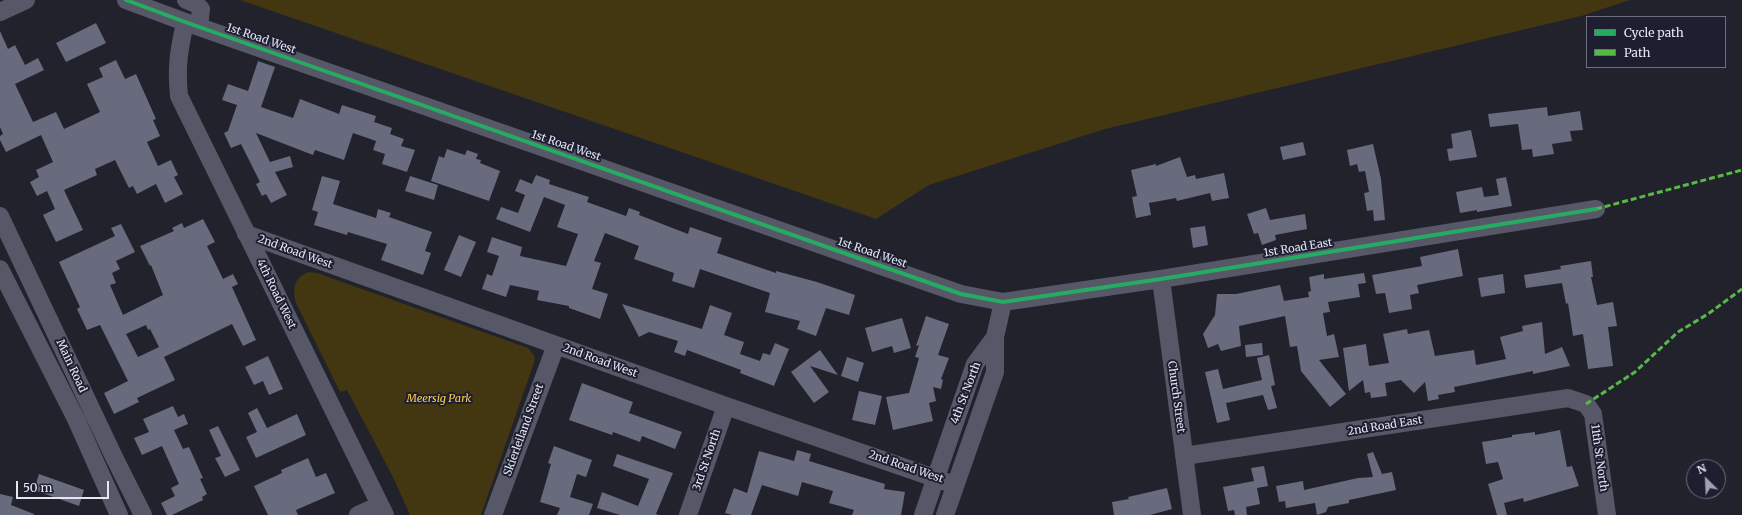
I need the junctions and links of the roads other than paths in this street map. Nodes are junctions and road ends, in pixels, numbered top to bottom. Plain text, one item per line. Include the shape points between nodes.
1 (26, 0) edge
2 (126, 0) edge
3 (186, 0) edge
4 (0, 12) edge
5 (192, 25) junction
6 (1596, 209) dead end
7 (0, 216) edge
8 (246, 234) junction
9 (0, 269) edge
10 (29, 278) junction
11 (1160, 279) junction
12 (4, 290) edge
13 (1003, 302) junction
14 (995, 337) junction
15 (556, 345) junction
16 (1586, 404) joint
17 (726, 406) junction
18 (1184, 456) junction
19 (936, 477) junction
20 (955, 485) junction
21 (382, 510) edge
22 (138, 513) edge
23 (119, 515) edge
24 (358, 515) edge
25 (493, 515) edge
26 (688, 515) edge
27 (923, 515) edge
28 (944, 515) edge
29 (1192, 515) edge
30 (1607, 515) edge

1 - 4 street
2 - 5 street, 1st Road West
3 - 5 street, 4th Road West via 201,9
5 - 8 street, 4th Road West via 178,57 179,96
5 - 13 street, 1st Road West via 961,294
6 - 11 street, 1st Road East
7 - 10 street, Main Road
8 - 15 street, 2nd Road West
8 - 21 street, 4th Road West
9 - 12 street, Main Road
10 - 12 street
10 - 22 street, Main Road
11 - 13 street, 1st Road East
11 - 18 street, Church Street
12 - 23 street, Main Road via 76,419
13 - 14 street
14 - 19 street, 4th St North via 975,364
14 - 20 street, 4th St North via 995,372
15 - 17 street, 2nd Road West
15 - 25 street, Skierleiland Street
16 - 18 street, 2nd Road East via 1568,398
16 - 30 street, 11th St North via 1593,414
17 - 19 street, 2nd Road West
17 - 26 street, 3rd St North
18 - 29 street, Church Street
19 - 20 street, 2nd Road West
19 - 27 street, 4th St North
20 - 28 street, 4th St North
21 - 24 street

